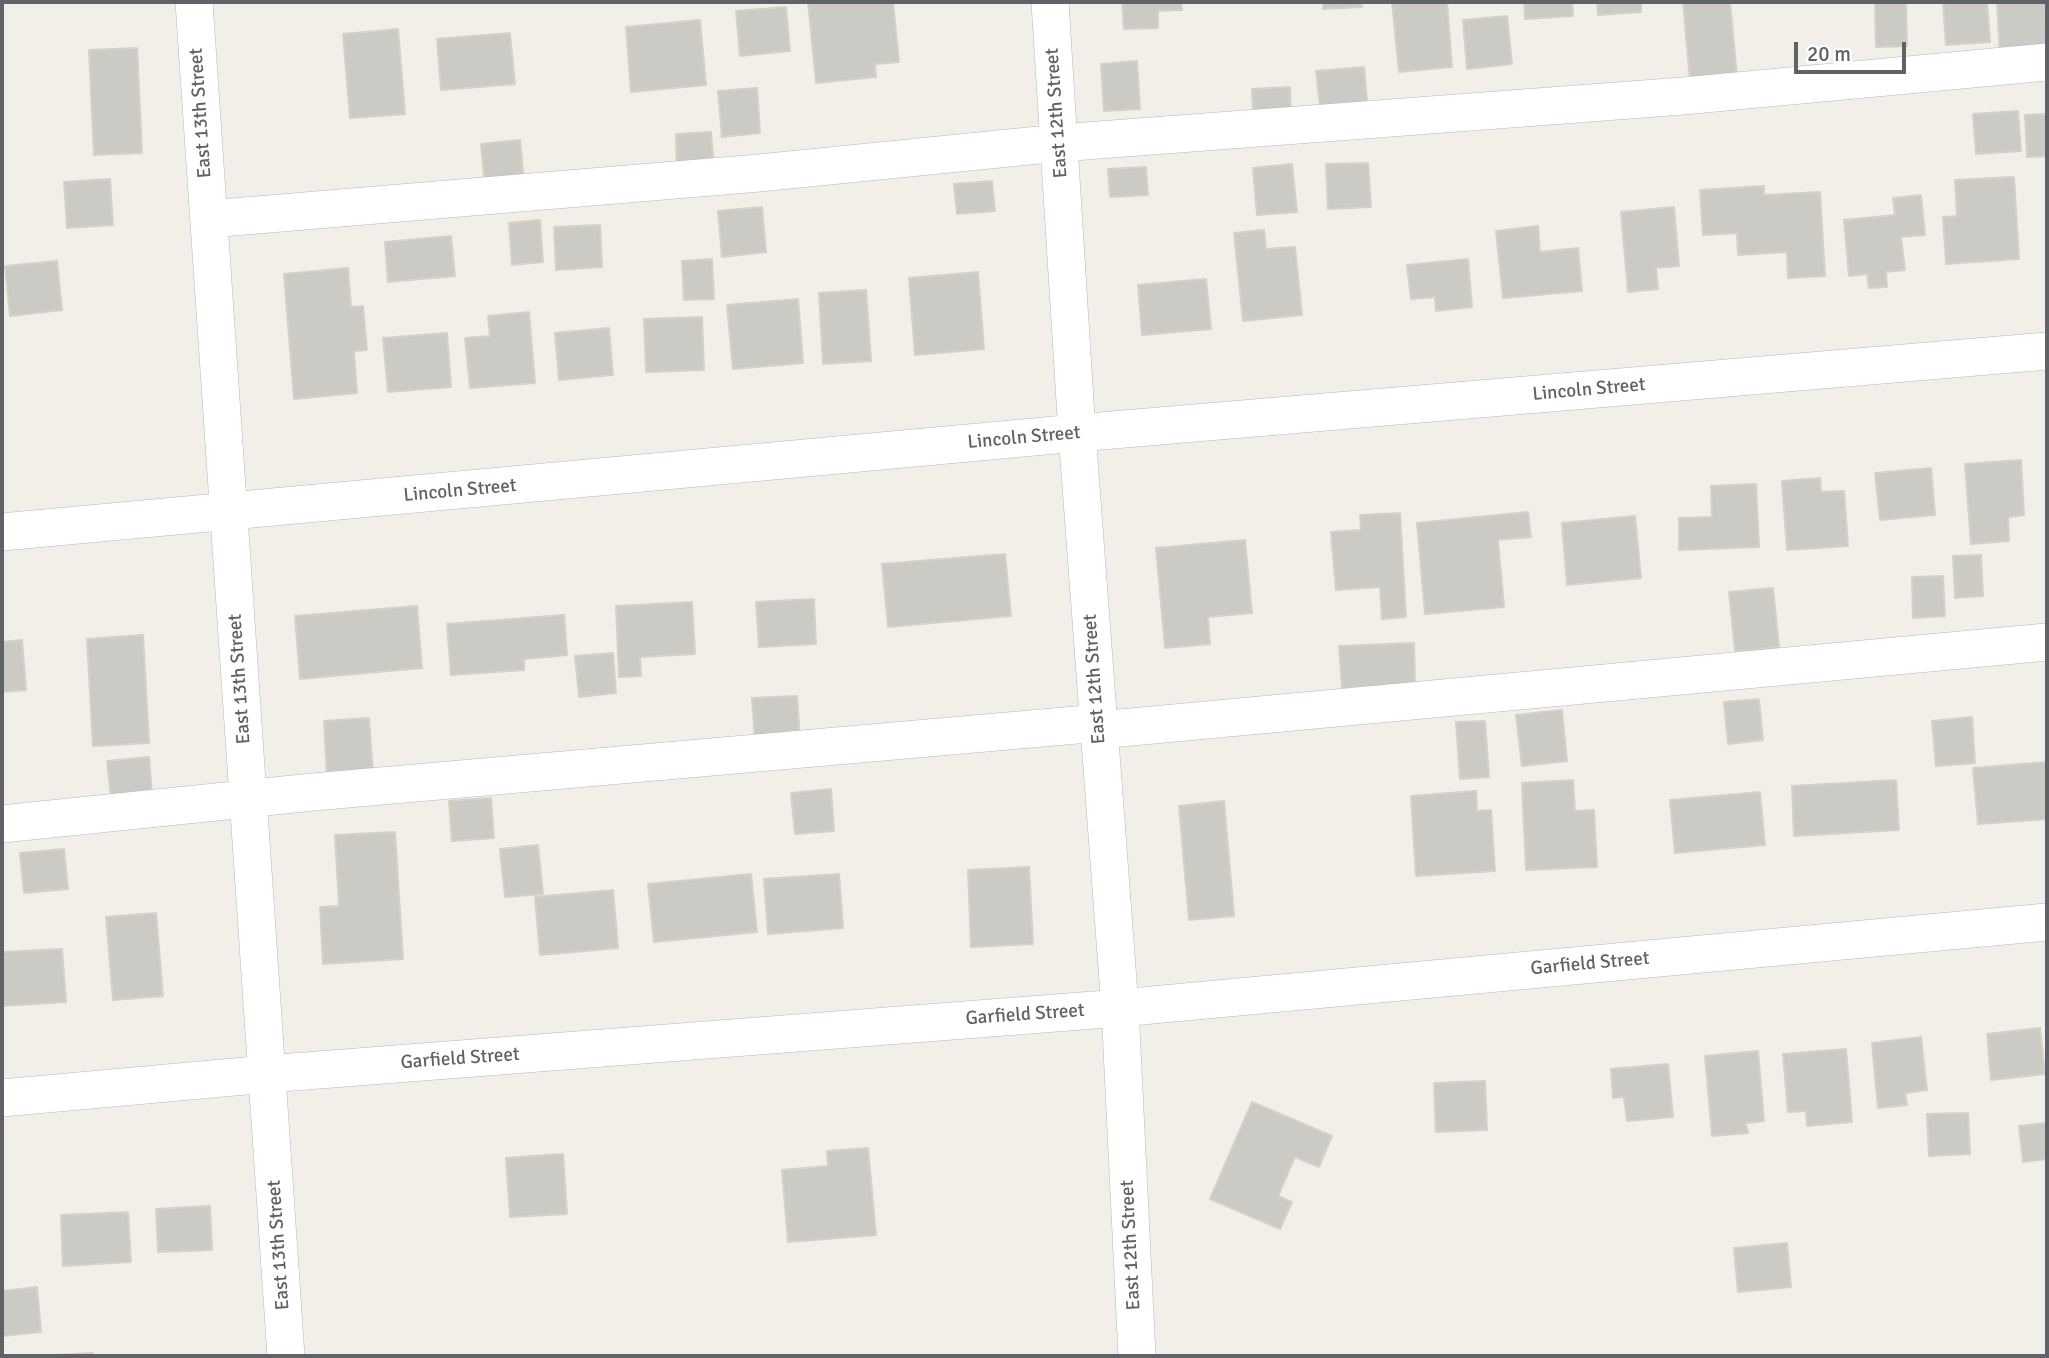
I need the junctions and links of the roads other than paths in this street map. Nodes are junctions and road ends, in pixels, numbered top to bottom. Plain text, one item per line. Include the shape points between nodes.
1 (194, 2) edge
2 (1050, 2) edge
3 (2047, 62) edge
4 (1059, 143) junction
5 (209, 219) junction
6 (2047, 351) edge
7 (1077, 433) junction
8 (229, 512) junction
9 (2, 532) edge
10 (2047, 642) edge
11 (1099, 727) junction
12 (249, 800) junction
13 (2, 824) edge
14 (2047, 922) edge
15 (1120, 1008) junction
16 (267, 1074) junction
17 (2, 1098) edge
18 (286, 1356) edge
19 (1137, 1356) edge

1 - 5 street, East 13th Street
2 - 4 street, East 12th Street
3 - 4 street via 1683,96
4 - 5 street via 746,175
4 - 7 street, East 12th Street
5 - 8 street, East 13th Street
6 - 7 street, Lincoln Street
7 - 8 street, Lincoln Street
7 - 11 street, East 12th Street
8 - 9 street, Lincoln Street
8 - 12 street, East 13th Street
10 - 11 street
11 - 12 street
11 - 15 street, East 12th Street
12 - 13 street
12 - 16 street, East 13th Street
14 - 15 street, Garfield Street
15 - 16 street, Garfield Street
15 - 19 street, East 12th Street
16 - 17 street, Garfield Street
16 - 18 street, East 13th Street

